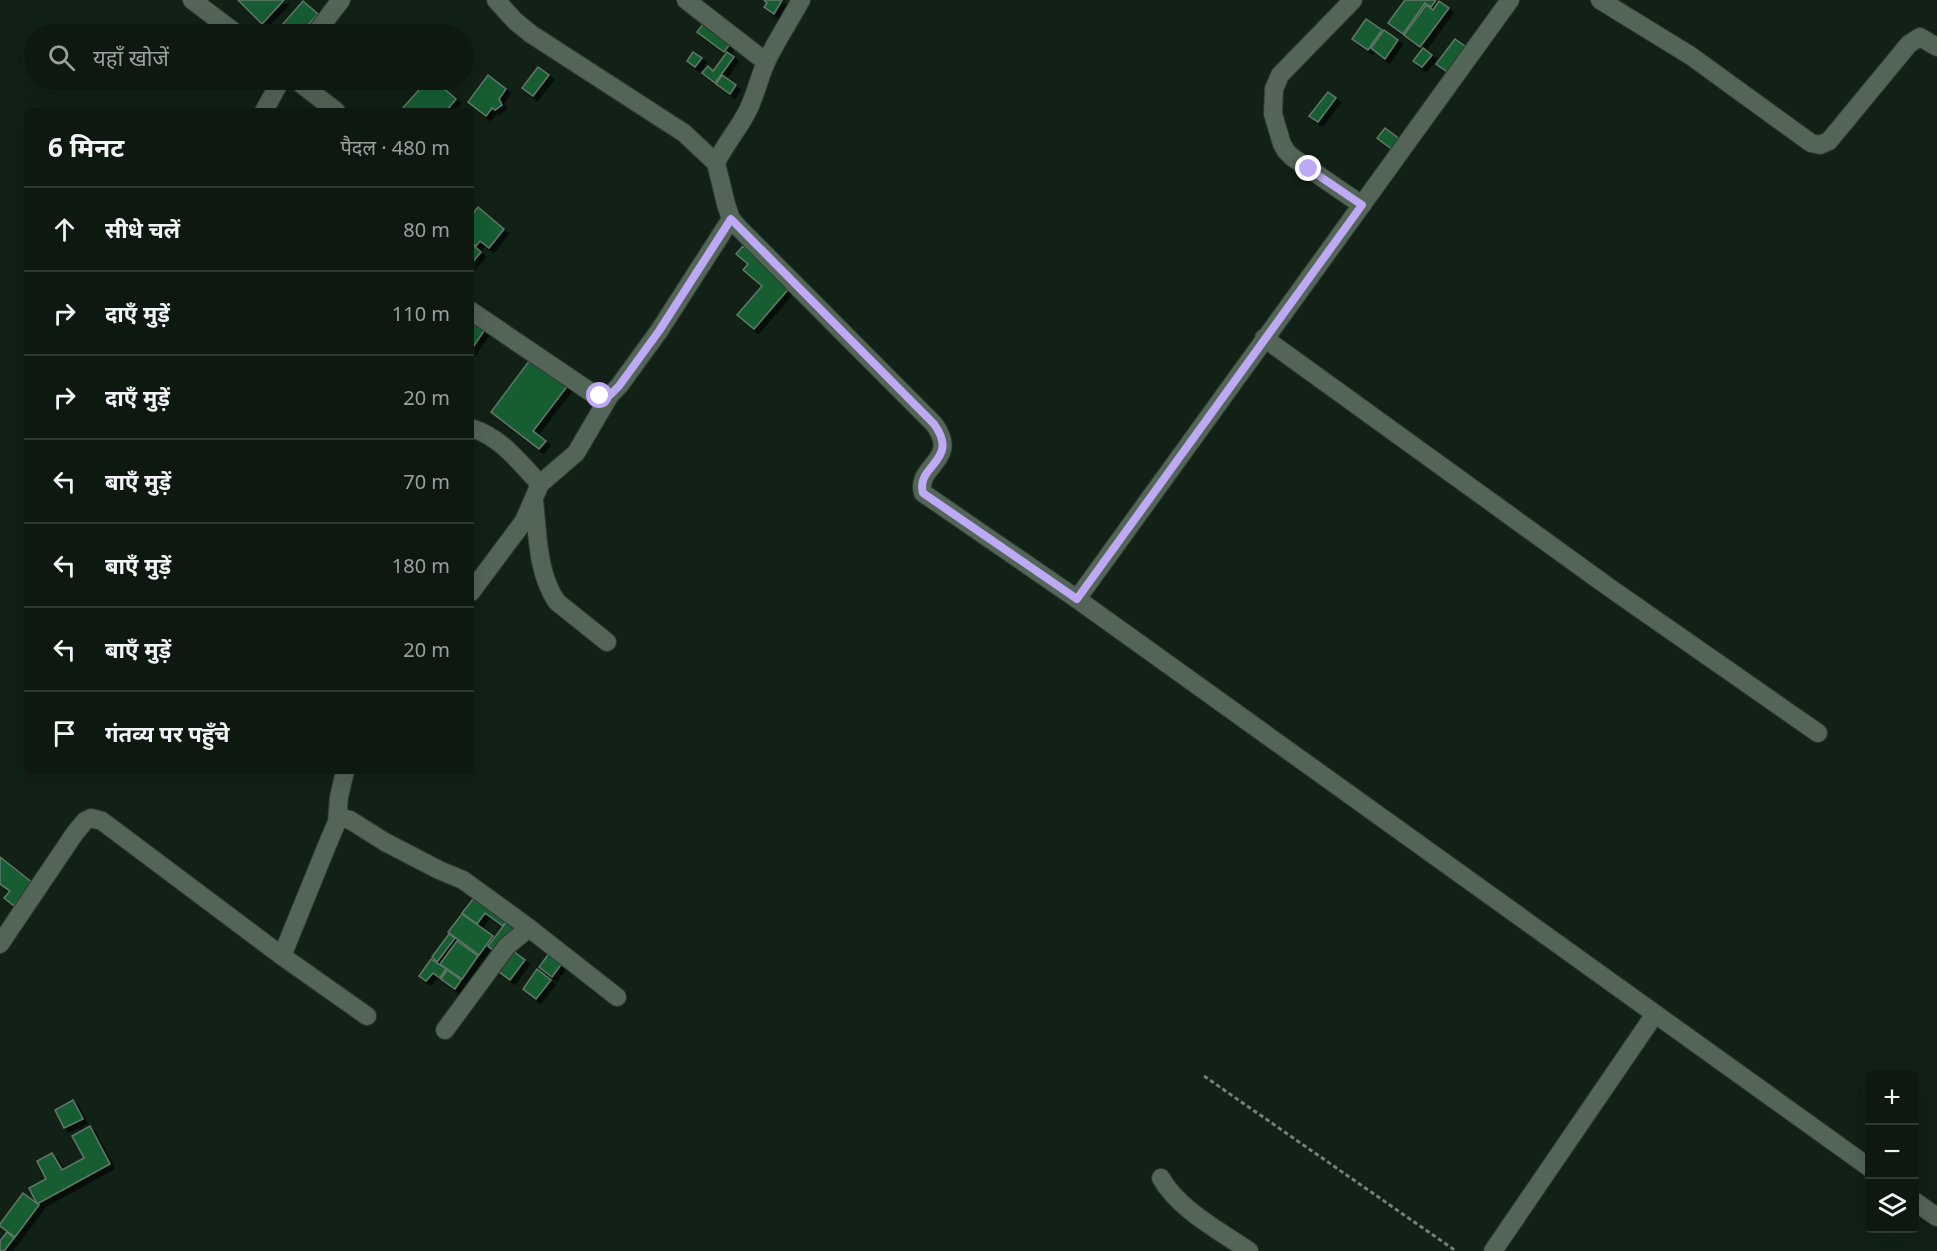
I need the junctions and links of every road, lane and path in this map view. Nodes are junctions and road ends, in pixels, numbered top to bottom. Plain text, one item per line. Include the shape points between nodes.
1 (192, 0) edge
2 (341, 0) edge
3 (496, 0) edge
4 (686, 0) edge
5 (801, 0) edge
6 (1353, 0) edge
7 (1510, 0) edge
8 (1600, 0) edge
9 (224, 24) edge
10 (323, 24) edge
11 (1937, 47) edge
12 (766, 62) junction
13 (276, 90) edge
14 (309, 90) edge
15 (266, 108) edge
16 (332, 108) edge
17 (716, 163) junction
18 (1362, 205) junction
19 (731, 219) junction
20 (474, 312) edge
21 (1264, 338) junction
22 (610, 395) junction
23 (474, 429) edge
24 (537, 492) junction
25 (474, 588) edge
26 (1077, 599) junction
27 (607, 642) dead end
28 (1818, 733) dead end
29 (344, 774) edge
30 (338, 822) junction
31 (529, 928) junction
32 (0, 944) edge
33 (282, 956) junction
34 (617, 997) dead end
35 (1655, 1014) junction
36 (367, 1016) dead end
37 (445, 1030) dead end
38 (1204, 1076) dead end
39 (1865, 1165) edge
40 (1161, 1178) dead end
41 (1919, 1204) edge
42 (1937, 1217) edge
43 (1249, 1251) edge
44 (1456, 1251) edge
45 (1493, 1251) edge

1 - 9 street
2 - 10 street
3 - 17 street via 531,34 684,134
4 - 12 street
5 - 12 street
6 - 18 street via 1280,75 1273,108 1282,144 1292,157
7 - 18 street
8 - 11 street via 1691,56 1811,143 1820,145 1829,141 1916,38
12 - 17 street via 755,96
13 - 15 street
14 - 16 street
17 - 19 street
18 - 21 street
19 - 22 street via 659,331
19 - 26 street via 934,424 941,434 943,452 924,479 923,493
20 - 22 street via 592,393
21 - 26 street
21 - 28 street
22 - 24 street via 576,453
23 - 24 street via 507,449
24 - 25 street via 524,521
24 - 27 street via 542,570 551,594
26 - 35 street
29 - 30 street
30 - 31 street via 343,818 350,820 462,880
30 - 33 street
31 - 34 street
31 - 37 street via 507,946
32 - 33 street via 75,833 91,818 102,821
33 - 36 street
35 - 39 street
35 - 45 street
38 - 44 path
40 - 43 street via 1174,1196
41 - 42 street

